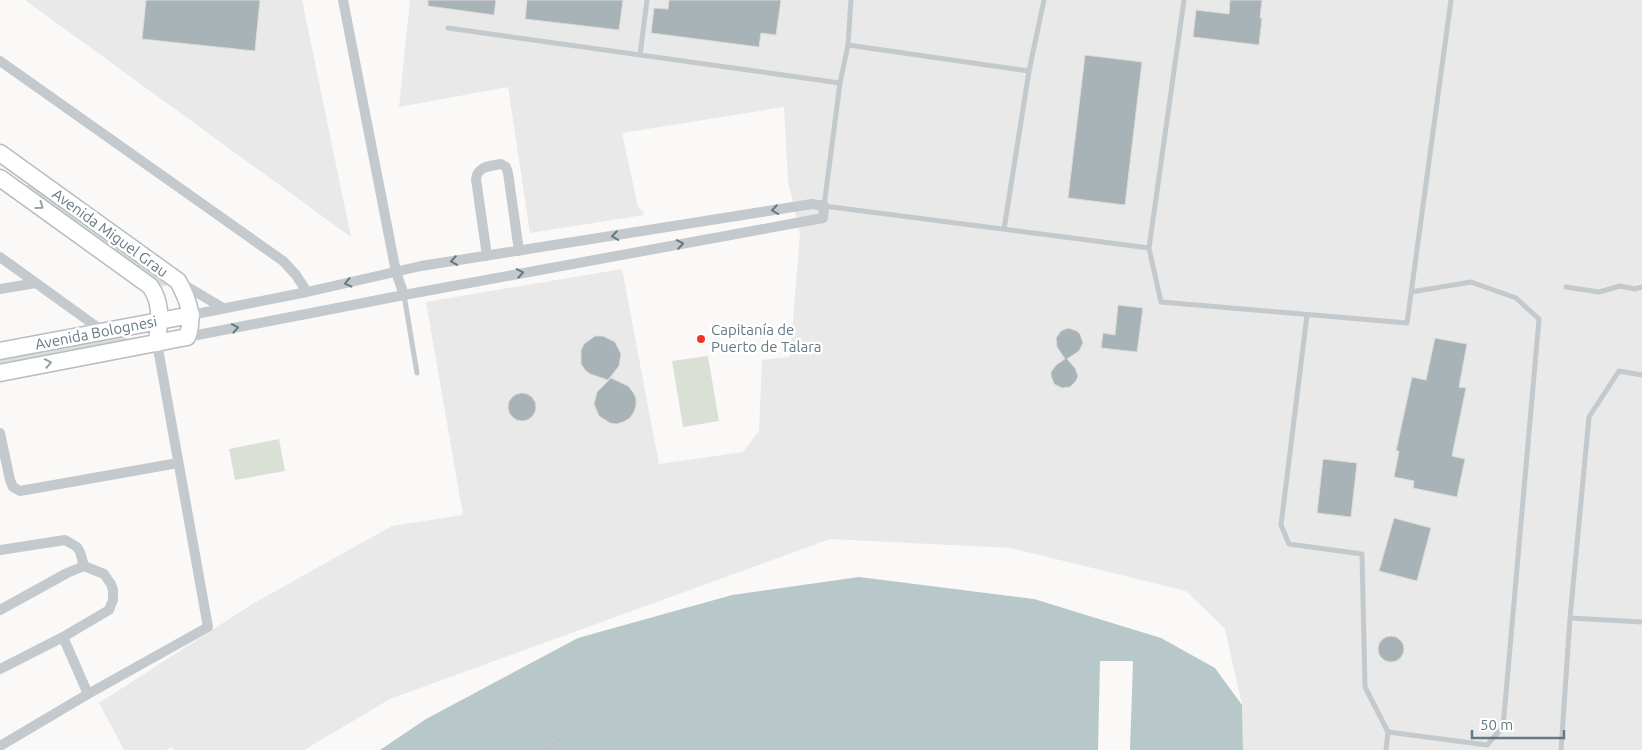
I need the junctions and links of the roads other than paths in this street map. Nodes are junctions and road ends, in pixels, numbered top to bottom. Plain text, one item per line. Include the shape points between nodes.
1 (343, 0) edge
2 (647, 0) edge
3 (851, 0) edge
4 (1044, 0) edge
5 (1184, 0) edge
6 (1450, 0) edge
7 (448, 28) dead end
8 (848, 45) junction
9 (640, 55) junction
10 (0, 61) edge
11 (1029, 71) junction
12 (840, 82) junction
13 (0, 153) edge
14 (21, 168) junction
15 (5, 181) edge
16 (824, 206) junction
17 (1004, 229) junction
18 (1149, 248) junction
19 (519, 251) junction
20 (487, 256) junction
21 (0, 257) edge
22 (396, 272) junction
23 (178, 281) junction
24 (36, 282) junction
25 (1566, 287) dead end
26 (1642, 287) edge
27 (0, 289) edge
28 (307, 292) junction
29 (1411, 292) junction
30 (404, 295) junction
31 (223, 308) junction
32 (1307, 314) junction
33 (191, 315) junction
34 (159, 321) junction
35 (104, 332) junction
36 (188, 337) junction
37 (157, 343) junction
38 (0, 351) edge
39 (0, 373) edge
40 (417, 373) dead end
41 (1642, 375) edge
42 (0, 434) edge
43 (178, 463) junction
44 (0, 550) edge
45 (84, 566) junction
46 (0, 610) edge
47 (1570, 618) junction
48 (1642, 622) edge
49 (63, 637) junction
50 (0, 669) edge
51 (88, 694) junction
52 (1388, 732) junction
53 (0, 746) edge
54 (1386, 750) edge
55 (1561, 750) edge

1 - 22 street
2 - 9 lane
3 - 8 lane
4 - 11 lane
5 - 18 lane
6 - 29 lane
7 - 9 lane
8 - 11 lane
8 - 12 lane
9 - 12 lane
10 - 28 street via 283,261
11 - 17 lane
12 - 16 lane
13 - 14 main road, Avenida Miguel Grau
14 - 15 main road
14 - 23 main road, Avenida Miguel Grau
15 -> 34 main road, Avenida Miguel Grau via 150,286 159,306
16 - 17 lane
16 -> 19 street via 812,204
30 -> 16 street via 823,218
17 - 18 lane
18 - 32 lane via 1161,302
19 - 20 street
19 - 20 street via 508,173 500,164 481,169 476,179
20 -> 22 street
21 - 24 street
22 -> 28 street
22 - 30 street
23 - 31 street, Avenida Miguel Grau
23 - 33 main road
24 - 27 street
24 - 35 street
25 - 26 lane via 1599,292 1620,286
28 - 31 street
29 - 32 lane via 1407,323
29 - 52 lane via 1471,282 1516,298 1539,319 1503,727 1487,745
36 -> 30 street
30 - 40 lane
31 - 33 street
32 - 52 lane via 1281,525 1289,544 1362,554 1365,687
33 - 34 main road, Avenida Bolognesi
33 - 36 main road
34 - 35 main road, Avenida Bolognesi
34 - 37 main road, Avenida Miguel Grau
35 - 38 main road, Avenida Bolognesi
36 - 37 main road, Avenida Bolognesi
39 -> 37 main road, Avenida Bolognesi
37 - 43 street
41 - 47 lane via 1618,371 1589,416
42 - 43 street via 10,480 20,491
43 - 51 street via 208,627
44 - 45 street via 65,540 77,547
45 - 46 street via 67,572
45 - 49 street via 108,579 113,600 109,610
47 - 48 lane
47 - 55 lane
49 - 50 street
49 - 51 street
51 - 53 street
52 - 54 lane

